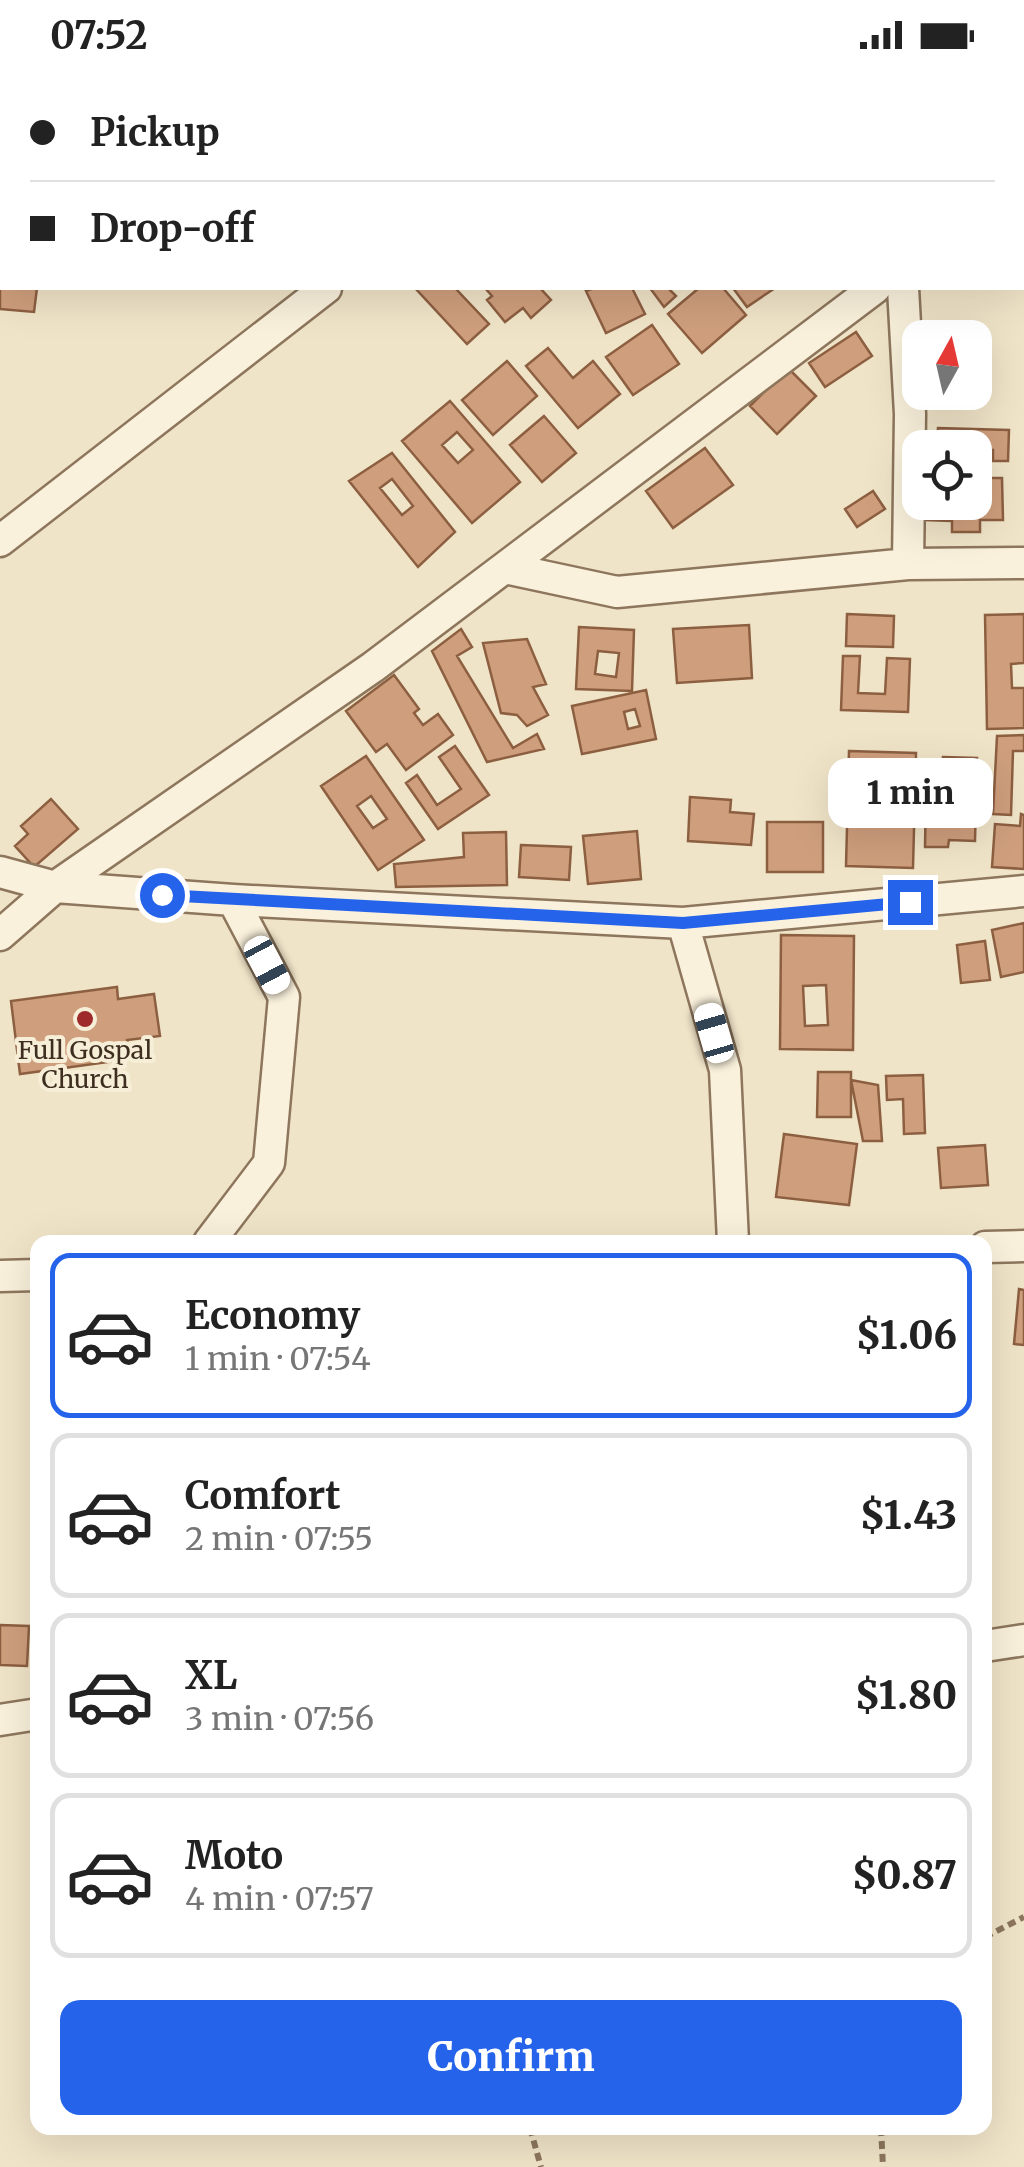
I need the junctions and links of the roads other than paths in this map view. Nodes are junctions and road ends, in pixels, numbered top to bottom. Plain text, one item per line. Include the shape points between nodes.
1 (323, 290) edge
2 (872, 290) edge
3 (903, 290) edge
4 (0, 541) edge
5 (1024, 563) edge
6 (908, 564) junction
7 (505, 568) junction
8 (0, 872) edge
9 (55, 887) junction
10 (1024, 891) edge
11 (232, 900) junction
12 (683, 923) junction
13 (0, 935) edge
14 (214, 1235) edge
15 (733, 1235) edge
16 (1024, 1246) edge
17 (992, 1247) edge
18 (30, 1275) edge
19 (0, 1276) edge
20 (1024, 1640) edge
21 (992, 1645) edge
22 (30, 1715) edge
23 (0, 1720) edge

1 - 4 street
2 - 7 street
3 - 6 street
5 - 6 street
6 - 7 street via 617,592
7 - 9 street
8 - 9 street
9 - 11 street
9 - 13 street
10 - 12 street
11 - 12 street
11 - 14 street via 284,997 269,1163
12 - 15 street via 725,1070
16 - 17 street
18 - 19 street
20 - 21 street
22 - 23 street

